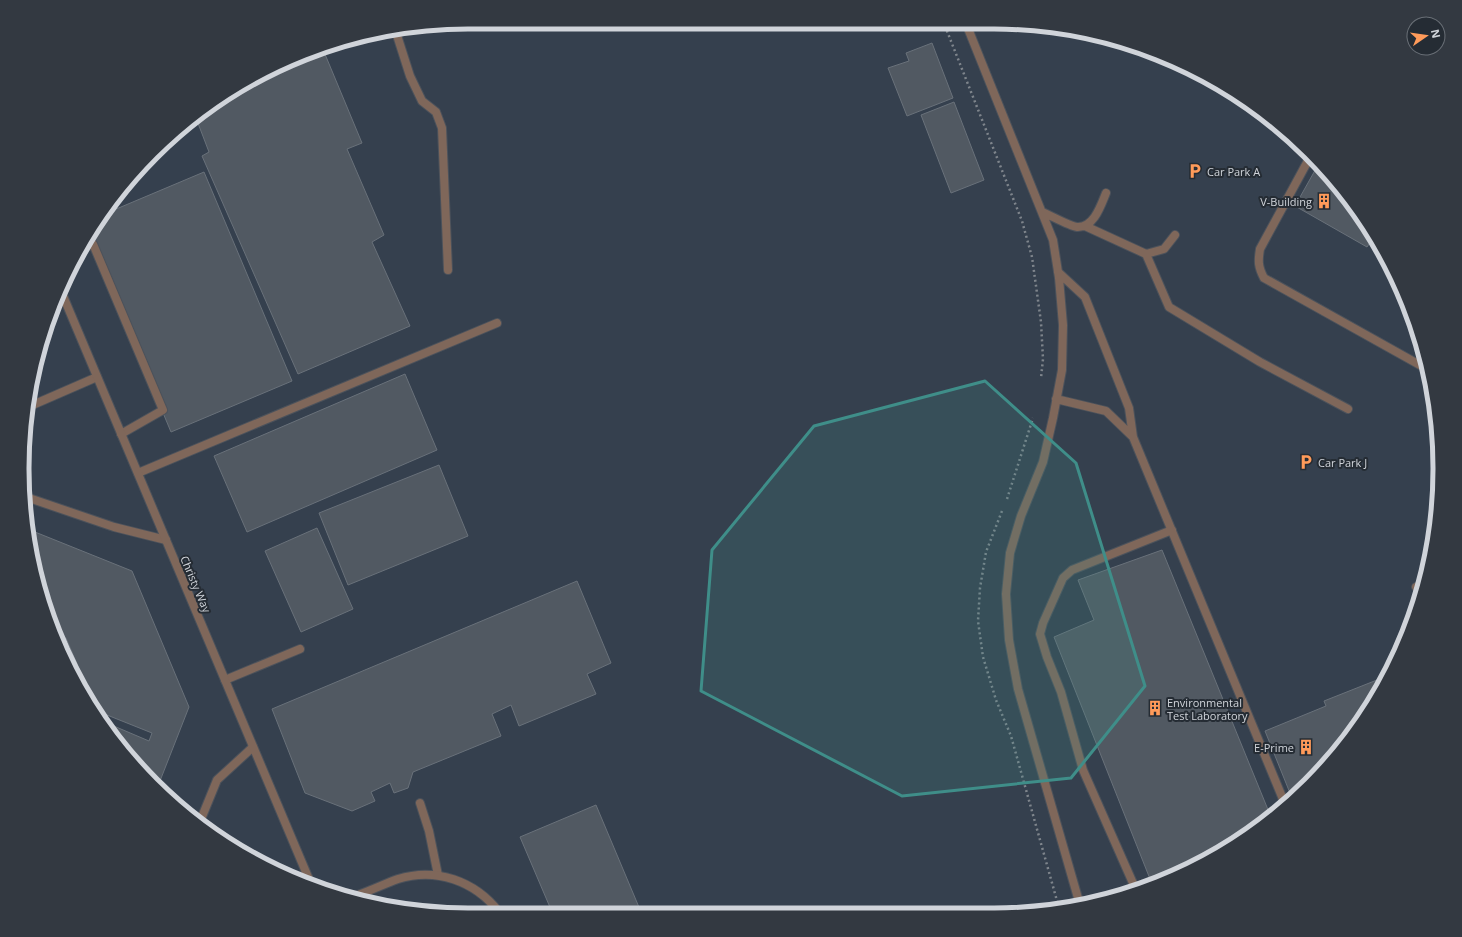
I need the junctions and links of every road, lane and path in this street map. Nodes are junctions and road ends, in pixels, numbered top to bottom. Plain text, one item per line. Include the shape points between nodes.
1 (945, 29) edge
2 (968, 29) edge
3 (397, 35) edge
4 (1307, 162) edge
5 (1106, 193) dead end
6 (1042, 212) junction
7 (1085, 226) junction
8 (1175, 235) dead end
9 (90, 245) edge
10 (1146, 254) junction
11 (448, 270) dead end
12 (1058, 272) junction
13 (63, 297) edge
14 (497, 324) dead end
15 (1421, 365) edge
16 (97, 377) junction
17 (1040, 381) dead end
18 (1056, 399) junction
19 (34, 404) edge
20 (1348, 409) dead end
21 (1035, 412) dead end
22 (121, 434) junction
23 (1134, 437) junction
24 (138, 473) junction
25 (30, 498) edge
26 (1007, 500) dead end
27 (1004, 506) dead end
28 (1172, 530) junction
29 (166, 540) junction
30 (300, 649) dead end
31 (225, 680) junction
32 (253, 746) junction
33 (1283, 799) edge
34 (420, 803) dead end
35 (202, 817) edge
36 (438, 875) junction
37 (309, 878) edge
38 (1134, 885) edge
39 (360, 894) edge
40 (1079, 900) edge
41 (1058, 903) edge
42 (495, 908) edge

1 - 17 path via 1022,221 1032,257 1041,322 1043,359
2 - 6 street
3 - 11 street via 410,76 422,101 436,112 442,128
4 - 15 street via 1260,249 1259,269 1264,278
5 - 7 street via 1101,206
6 - 7 street via 1076,227
6 - 12 street via 1053,240
7 - 10 street
8 - 10 street via 1164,249
9 - 22 street via 93,244 163,410
10 - 20 street via 1169,307 1260,362
12 - 18 street via 1063,325 1062,370
12 - 23 street via 1085,297 1129,408
13 - 16 street, Christy Way
14 - 24 street
16 - 19 street
16 - 22 street, Christy Way
18 - 23 street via 1106,412
18 - 40 street via 1043,462 1021,516 1010,553 1006,594 1008,640 1018,689
21 - 26 path
22 - 24 street, Christy Way
23 - 28 street
24 - 29 street, Christy Way
25 - 29 street via 114,527
27 - 41 path via 986,552 978,621 983,657 1010,736
28 - 33 street
28 - 38 street via 1072,570 1063,578 1040,634 1061,692 1083,770
29 - 31 street, Christy Way
30 - 31 street
31 - 32 street, Christy Way
32 - 35 street via 216,780
32 - 37 street, Christy Way
34 - 36 street
36 - 39 street via 425,874 405,878
36 - 42 street via 468,884 481,892

